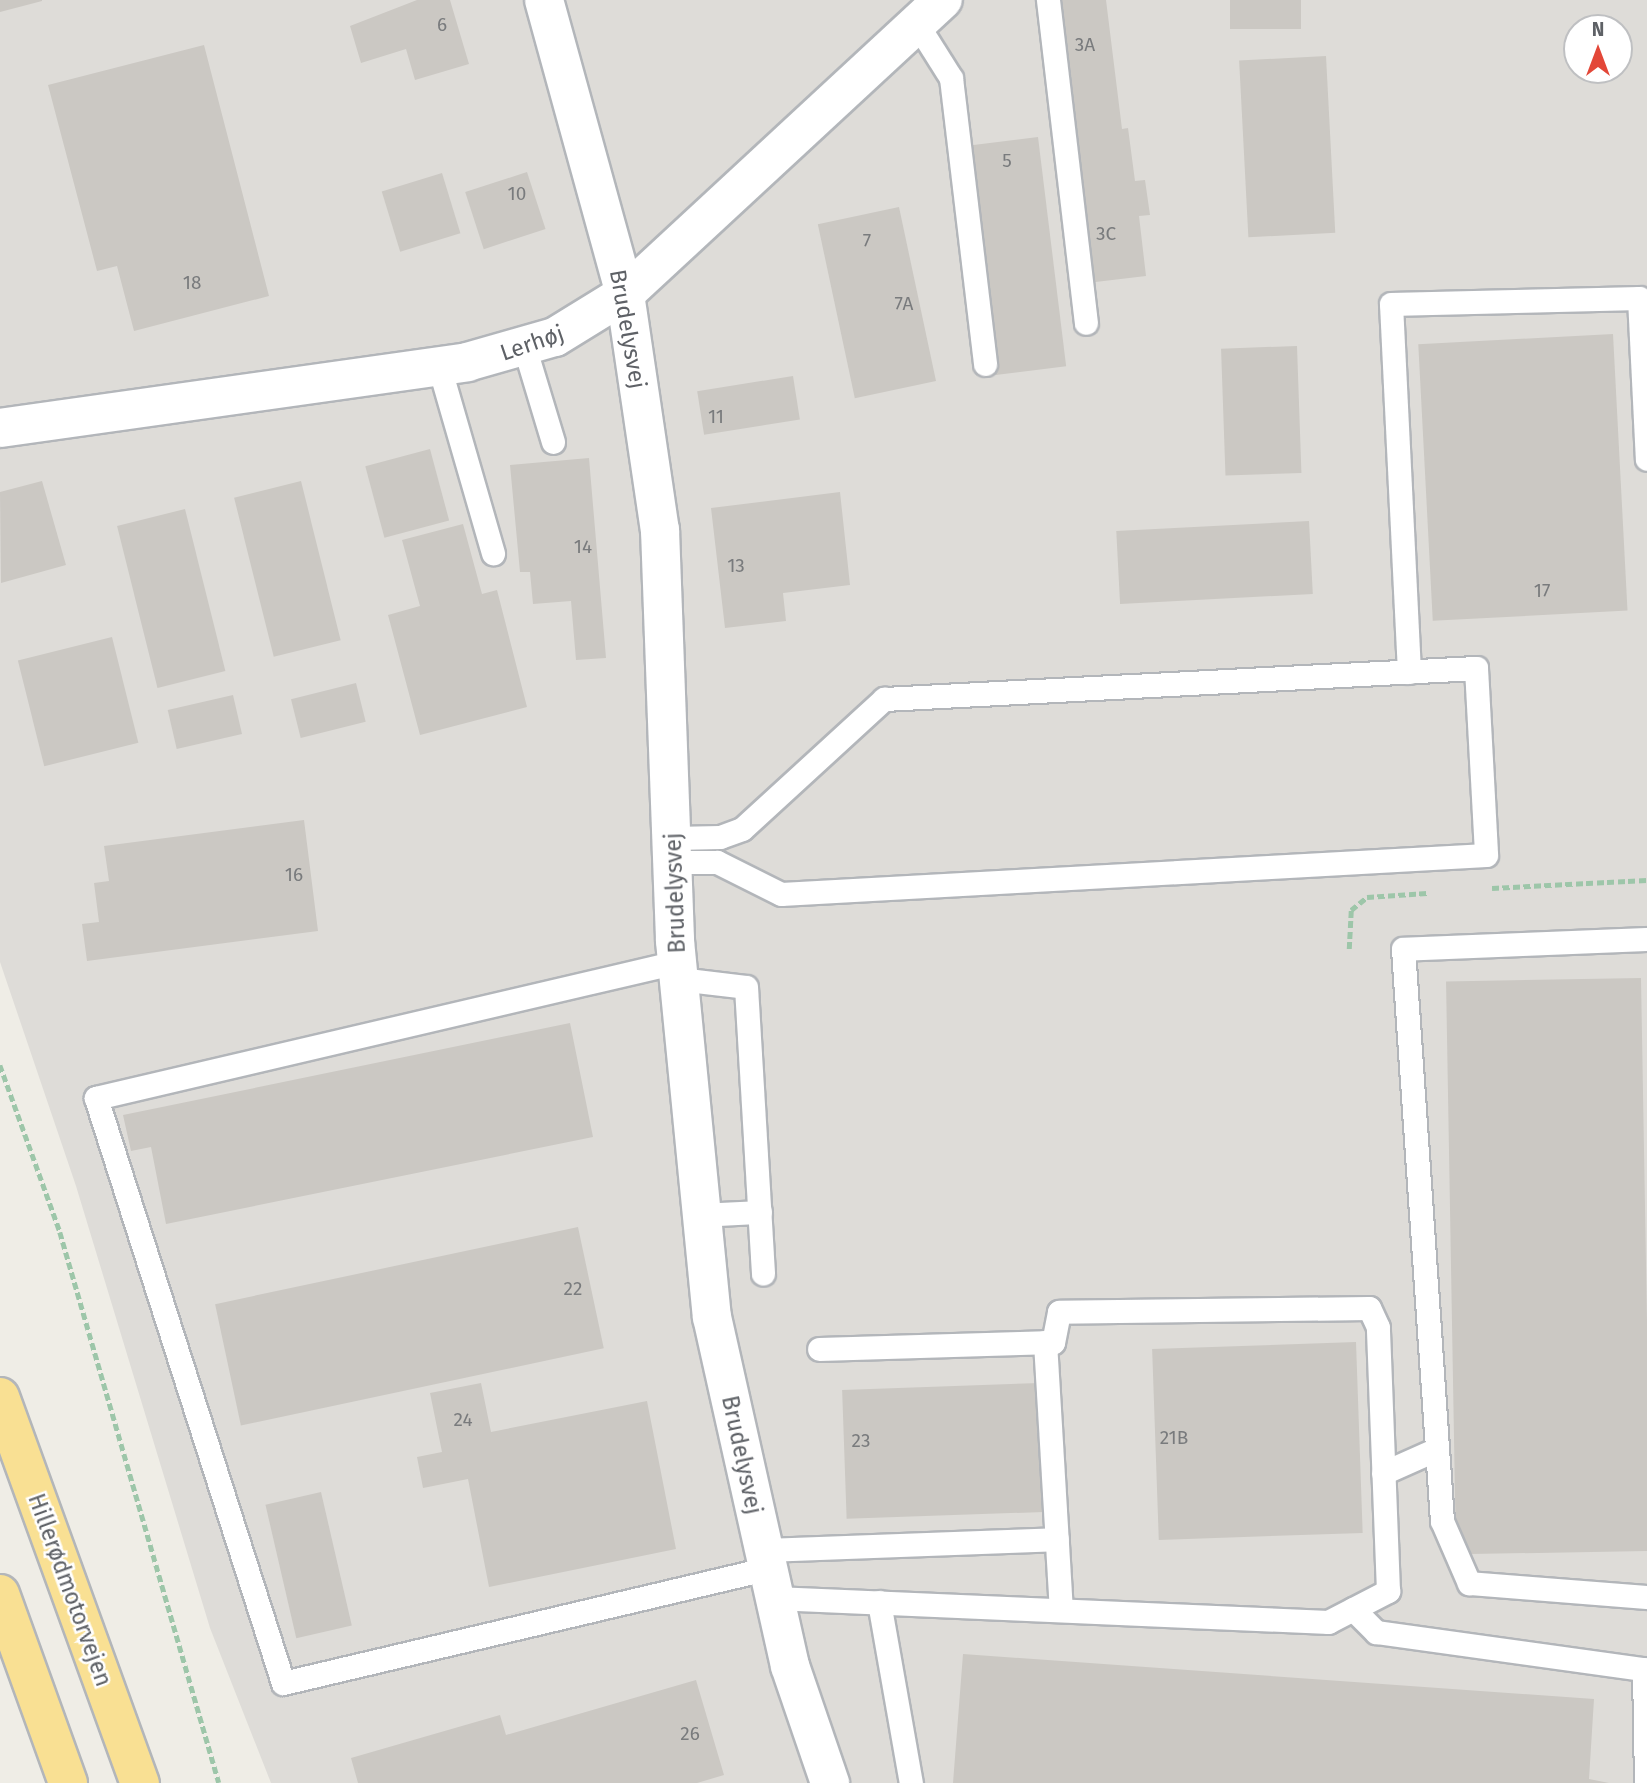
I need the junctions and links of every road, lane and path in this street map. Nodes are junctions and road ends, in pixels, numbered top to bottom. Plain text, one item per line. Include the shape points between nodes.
1 (544, 0) edge
2 (1048, 0) edge
3 (930, 12) edge
4 (625, 294) junction
5 (1086, 323) dead end
6 (525, 349) junction
7 (985, 364) dead end
8 (439, 366) junction
9 (0, 428) edge
10 (553, 442) dead end
11 (1647, 459) edge
12 (493, 553) dead end
13 (1409, 672) junction
14 (673, 850) junction
15 (1647, 880) edge
16 (1477, 889) dead end
17 (1436, 892) dead end
18 (1647, 939) edge
19 (1349, 949) dead end
20 (678, 970) junction
21 (0, 1065) edge
22 (760, 1212) junction
23 (701, 1215) junction
24 (763, 1272) dead end
25 (1045, 1342) junction
26 (819, 1349) dead end
27 (0, 1397) edge
28 (1437, 1450) junction
29 (1383, 1473) junction
30 (1056, 1539) junction
31 (768, 1572) junction
32 (0, 1594) edge
33 (1647, 1597) edge
34 (879, 1602) junction
35 (1353, 1609) junction
36 (1060, 1610) junction
37 (68, 1783) edge
38 (141, 1783) edge
39 (219, 1783) edge
40 (830, 1783) edge
41 (911, 1783) edge
42 (1646, 1783) edge

1 - 4 street, Brudelysvej
2 - 5 lane
3 - 4 street, Lerhøj
3 - 7 lane via 951,78
4 - 6 street, Lerhøj via 579,326
4 - 14 street, Brudelysvej via 660,530
6 - 8 street, Lerhøj
6 - 10 lane
8 - 9 street, Lerhøj
8 - 12 lane
11 - 13 lane via 1639,298 1391,304
13 - 14 lane via 884,699 742,829
13 - 14 lane via 1476,668 1486,855 781,894 717,862
14 - 20 street, Brudelysvej
15 - 16 path
17 - 19 path via 1367,897 1351,910
18 - 28 lane via 1402,949
20 - 22 lane via 746,987
20 - 23 street, Brudelysvej
20 - 31 lane via 96,1098 282,1684
21 - 39 path via 60,1232
22 - 23 lane
22 - 24 lane
23 - 31 street, Brudelysvej via 712,1317
25 - 26 lane
25 - 29 lane via 1053,1342 1059,1312 1368,1308 1378,1327
25 - 30 lane
27 - 38 highway, Hillerødmotorvejen
28 - 29 lane
28 - 33 lane via 1442,1521 1469,1583
29 - 35 lane via 1388,1591
30 - 31 lane
30 - 36 lane
31 - 34 lane
31 - 40 street, Brudelysvej
32 - 37 highway
34 - 36 lane
34 - 41 lane
35 - 36 lane via 1328,1622
35 - 42 lane via 1377,1632 1644,1669

